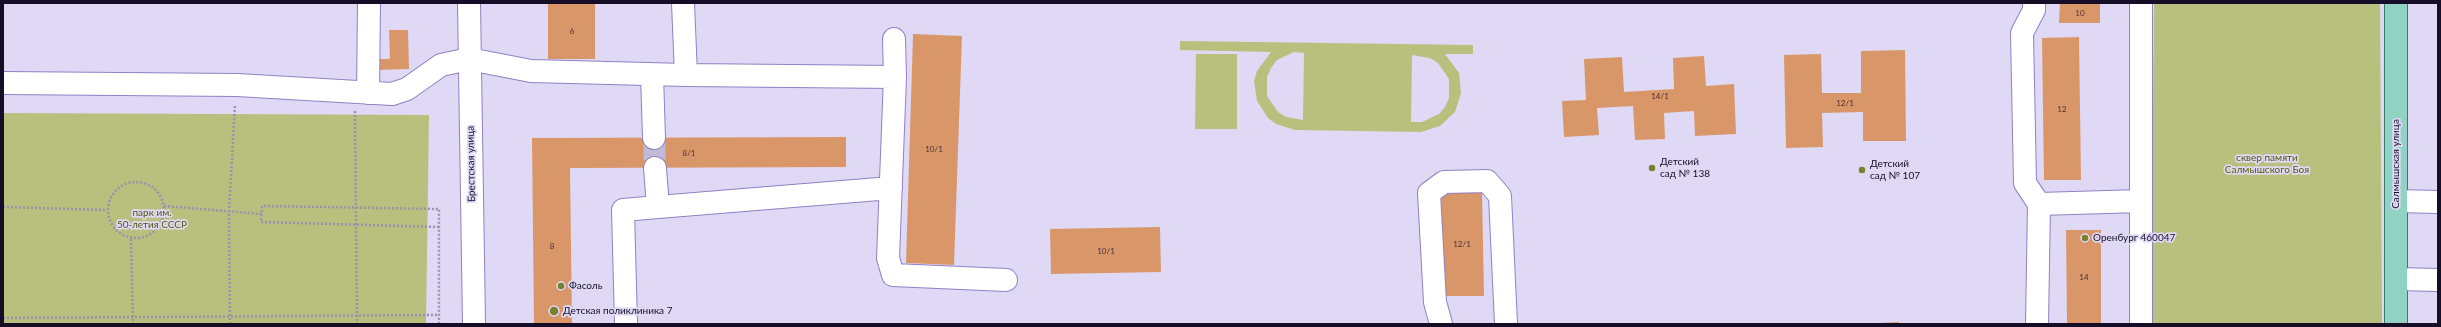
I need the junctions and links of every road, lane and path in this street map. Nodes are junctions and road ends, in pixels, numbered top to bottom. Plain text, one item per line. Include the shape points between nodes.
1 (369, 3) edge
2 (469, 3) edge
3 (683, 3) edge
4 (2034, 3) edge
5 (2141, 3) edge
6 (2396, 3) edge
7 (894, 39) dead end
8 (469, 60) junction
9 (652, 75) junction
10 (686, 75) junction
11 (895, 78) junction
12 (3, 83) edge
13 (237, 85) junction
14 (361, 93) junction
15 (654, 138) tunnel mouth
16 (655, 168) tunnel mouth
17 (891, 188) junction
18 (2141, 201) junction
19 (2396, 201) junction
20 (2438, 202) edge
21 (2039, 204) junction
22 (164, 206) junction
23 (3, 207) edge
24 (658, 207) junction
25 (356, 208) junction
26 (107, 210) junction
27 (229, 211) junction
28 (262, 214) junction
29 (356, 225) junction
30 (439, 227) junction
31 (131, 238) junction
32 (2396, 279) junction
33 (1006, 280) dead end
34 (2438, 280) edge
35 (439, 315) junction
36 (230, 316) junction
37 (357, 316) junction
38 (133, 317) junction
39 (3, 318) edge
40 (133, 324) edge
41 (230, 324) edge
42 (358, 324) edge
43 (439, 324) edge
44 (474, 324) edge
45 (626, 324) edge
46 (1441, 324) edge
47 (1506, 324) edge
48 (2037, 324) edge
49 (2141, 324) edge
50 (2396, 324) edge

1 - 14 street
2 - 8 street, Брестская улица
3 - 10 street
4 - 21 street via 2034,10 2022,33 2025,183
5 - 18 street
6 - 19 main road, Салмышская улица
7 - 11 street
8 - 9 street via 531,71
8 - 14 street via 441,65 407,89 392,94
8 - 44 street, Брестская улица
9 - 10 street
9 - 15 street
10 - 11 street
11 - 17 street
12 - 13 street
13 - 14 street
13 - 27 path
14 - 25 path
16 - 24 street
17 - 24 street
17 - 33 street via 888,258 893,275
18 - 21 street
18 - 49 street
19 - 20 street
19 - 32 main road, Салмышская улица
21 - 48 street
22 - 26 path via 160,194 151,186 140,182 128,183 117,189 110,198
22 - 27 path
22 - 31 path via 163,219 156,230 145,238
23 - 26 path
24 - 45 street via 623,210
25 - 28 path via 262,206
25 - 29 path
25 - 30 path via 439,209
26 - 31 path via 110,223 119,233
27 - 28 path
27 - 36 path
28 - 29 path via 261,222
29 - 30 path
29 - 37 path
30 - 35 path
31 - 38 path
32 - 34 street
32 - 50 main road, Салмышская улица
35 - 37 path
35 - 43 path
36 - 37 path
36 - 38 path
36 - 41 path
37 - 42 path
38 - 39 path
38 - 40 path
46 - 47 street via 1435,302 1429,193 1444,182 1487,181 1500,196

